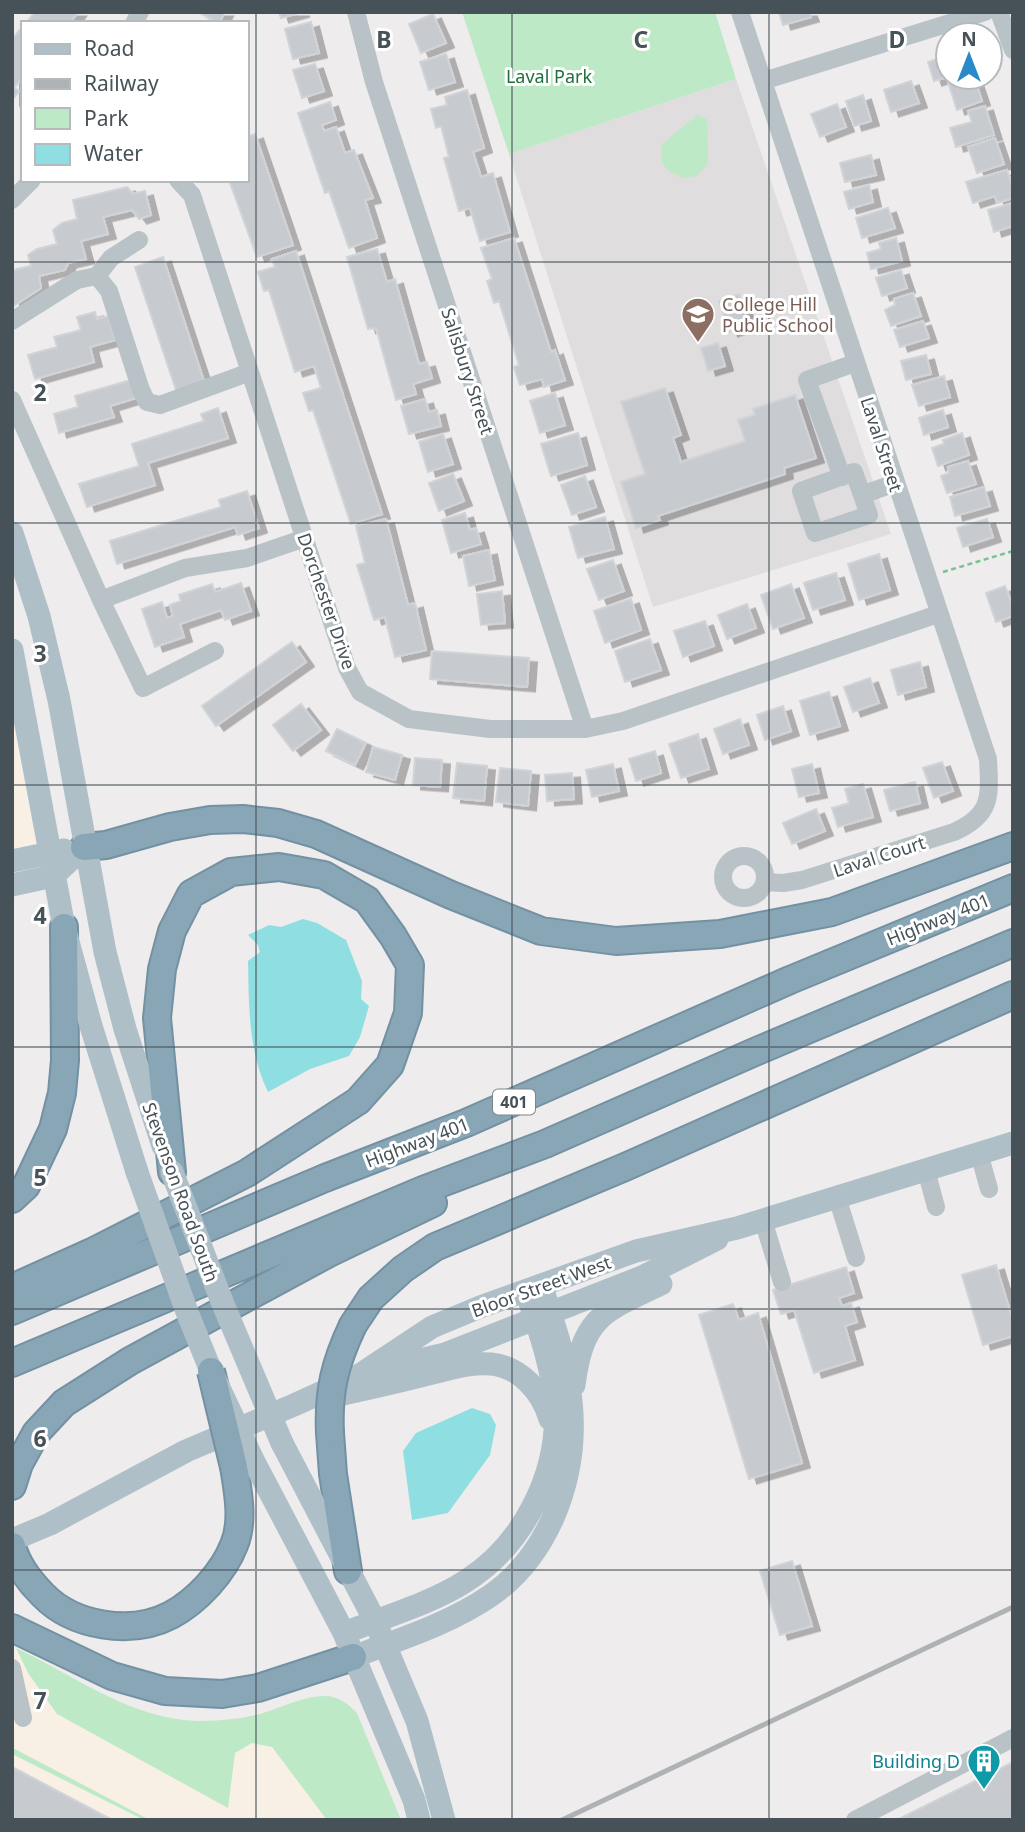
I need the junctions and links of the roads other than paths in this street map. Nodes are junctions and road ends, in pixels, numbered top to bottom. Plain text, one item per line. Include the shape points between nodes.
1 (356, 12) edge
2 (740, 12) edge
3 (985, 12) edge
4 (999, 12) edge
5 (1013, 50) edge
6 (763, 81) junction
7 (30, 182) edge
8 (180, 182) edge
9 (12, 200) edge
10 (139, 240) dead end
11 (97, 276) junction
12 (12, 321) edge
13 (855, 363) junction
14 (250, 372) junction
15 (12, 400) edge
16 (842, 477) junction
17 (895, 483) junction
18 (862, 495) junction
19 (12, 533) edge
20 (304, 538) junction
21 (101, 600) junction
22 (938, 614) junction
23 (12, 650) edge
24 (215, 651) dead end
25 (585, 729) junction
26 (985, 809) joint
27 (1013, 846) edge
28 (85, 847) junction
29 (49, 852) junction
30 (12, 861) edge
31 (53, 876) junction
32 (765, 882) dead end
33 (12, 885) edge
34 (1013, 888) edge
35 (64, 927) junction
36 (1013, 943) edge
37 (1013, 995) edge
38 (1013, 1143) edge
39 (545, 1144) junction
40 (979, 1153) junction
41 (926, 1170) junction
42 (172, 1172) junction
43 (989, 1189) dead end
44 (837, 1197) junction
45 (12, 1199) edge
46 (936, 1207) dead end
47 (763, 1220) junction
48 (737, 1228) junction
49 (856, 1258) dead end
50 (782, 1282) dead end
51 (12, 1288) edge
52 (534, 1288) junction
53 (12, 1311) edge
54 (543, 1314) junction
55 (12, 1363) edge
56 (211, 1371) joint
57 (358, 1376) junction
58 (572, 1402) junction
59 (294, 1405) junction
60 (554, 1436) junction
61 (243, 1462) junction
62 (12, 1486) edge
63 (12, 1541) edge
64 (12, 1546) edge
65 (348, 1571) junction
66 (375, 1621) junction
67 (12, 1628) edge
68 (349, 1645) junction
69 (385, 1645) junction
70 (12, 1668) edge
71 (23, 1718) dead end
72 (1013, 1738) edge
73 (416, 1810) edge
74 (444, 1820) edge
75 (855, 1820) edge

1 - 25 street, Salisbury Street via 374,82
2 - 6 street, Laval Street
3 - 6 street
4 - 5 street
6 - 13 street, Laval Street
7 - 9 street
8 - 14 street, Dorchester Drive via 192,195
10 - 11 street via 111,258
11 - 12 street via 77,280
11 - 14 street via 109,291 147,402 160,405
13 - 16 street via 807,380
13 - 17 street, Laval Street
14 - 20 street, Dorchester Drive
15 - 21 street
16 - 18 street via 854,472
16 - 18 street via 801,491 815,533 869,515
17 - 18 street
17 - 22 street, Laval Street
19 - 28 main road, Stevenson Road South via 56,690
20 - 21 street via 247,558 185,568
20 - 25 street, Dorchester Drive via 347,667 360,692 409,719 490,729
21 - 24 street via 143,688
22 - 25 street, Dorchester Drive
22 - 26 street, Laval Street via 988,759 990,790
23 - 29 main road, Stevenson Road South
26 - 32 street, Laval Court via 954,832 802,880
27 - 28 highway via 832,912 720,934 616,941 541,931 316,834 278,823 210,820
28 - 29 main road
28 - 31 main road
28 - 42 main road, Stevenson Road South via 125,1029
29 - 30 main road
29 - 31 main road, Stevenson Road South
31 - 33 main road
31 - 35 main road, Stevenson Road South
34 - 53 highway, Highway 401 / 401 via 790,980 466,1124 325,1178
35 - 45 highway via 62,1093 53,1129 26,1186
35 - 56 main road, Stevenson Road South, bridge via 137,1172
36 - 39 highway
37 - 65 highway, bridge via 435,1247 403,1269 371,1298 353,1325 332,1379 333,1474
38 - 40 main road, Bloor Street West
39 - 55 highway via 423,1190
39 - 62 highway via 308,1264 130,1361 64,1403 36,1433
40 - 41 main road, Bloor Street West
40 - 43 street
41 - 44 main road, Bloor Street West
41 - 46 street
42 - 51 highway via 157,1018 172,931 191,894 231,872 279,867 324,875 367,900 410,965 408,1013 390,1065 358,1101 247,1173
42 - 65 main road, Stevenson Road South, bridge via 282,1443
44 - 47 main road, Bloor Street West
44 - 49 street
47 - 48 main road, Bloor Street West
47 - 50 street
47 - 58 main road via 719,1252 609,1311 595,1324 577,1361
48 - 52 main road, Bloor Street West via 636,1251
48 - 54 main road, Bloor Street West via 672,1264
52 - 54 main road
52 - 57 main road, Bloor Street West via 432,1327
54 - 57 main road, Bloor Street West via 445,1354
54 - 58 main road via 568,1374
54 - 60 main road via 553,1383
56 - 61 highway, bridge
57 - 59 main road, Bloor Street West
58 - 69 main road via 574,1442 569,1471 544,1538 523,1568 492,1595 457,1616
59 - 60 main road via 466,1365 493,1364 521,1377 542,1396
59 - 63 main road, Bloor Street West via 186,1451
60 - 66 main road via 544,1483 522,1527 501,1552 464,1582
61 - 64 highway via 235,1544 196,1598 169,1616 130,1627 91,1623 55,1608 27,1579
61 - 68 main road
65 - 66 main road, Stevenson Road South
66 - 68 main road
66 - 69 main road, Stevenson Road South
67 - 68 highway via 112,1676 165,1690 222,1694 258,1688
68 - 69 main road
68 - 73 main road
69 - 74 main road, Stevenson Road South via 416,1721
70 - 71 street
72 - 75 street

